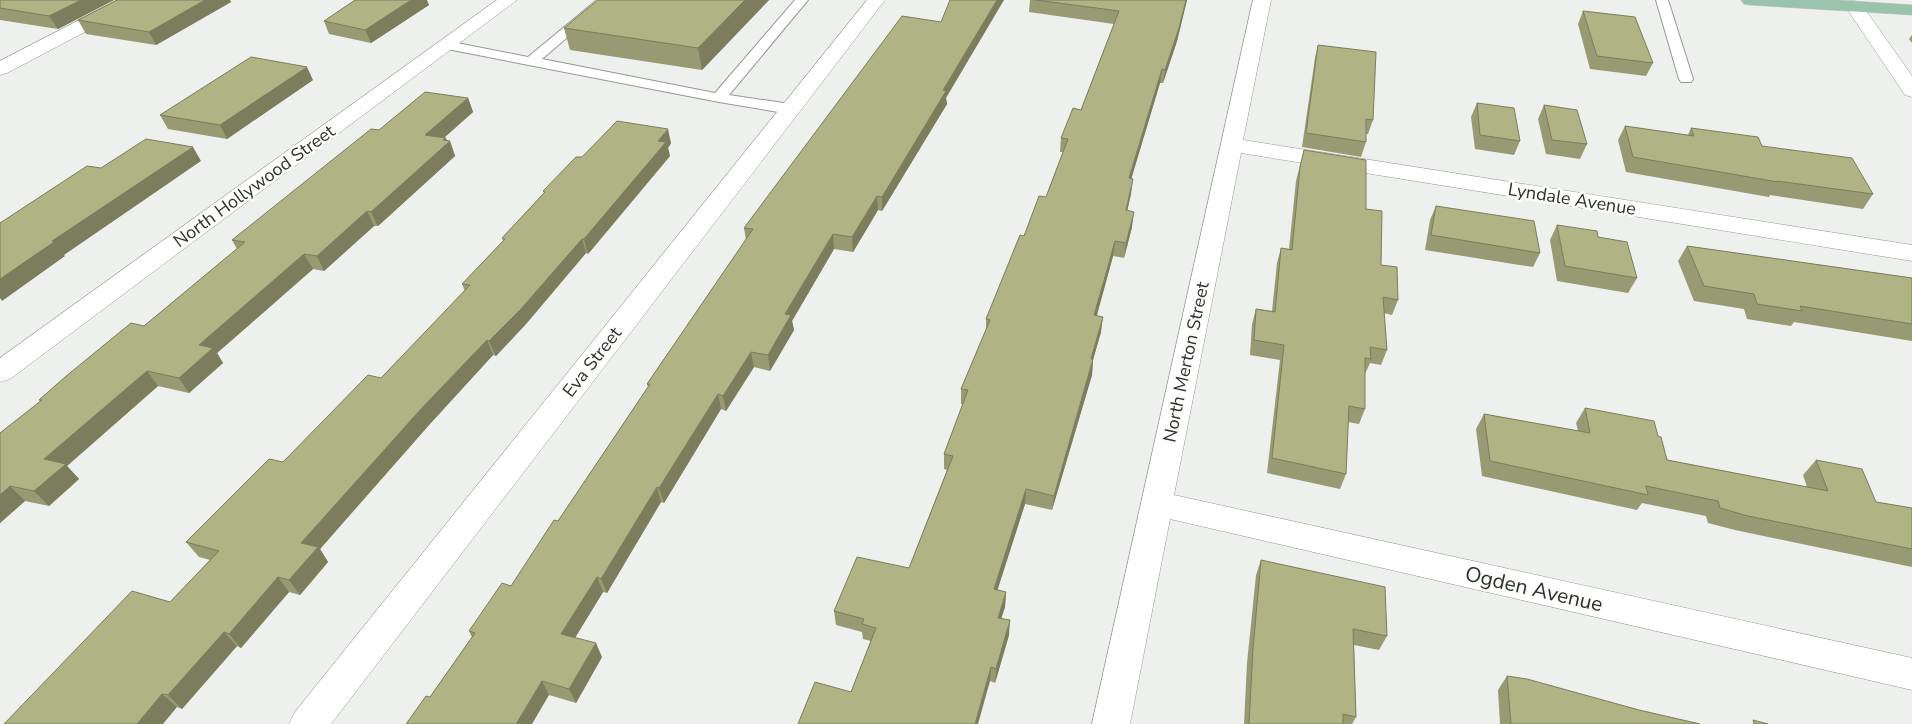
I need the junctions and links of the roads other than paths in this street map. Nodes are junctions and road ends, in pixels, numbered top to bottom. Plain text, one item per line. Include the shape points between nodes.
1 (132, 0) edge
2 (508, 0) edge
3 (605, 0) edge
4 (802, 0) edge
5 (876, 0) edge
6 (1262, 0) edge
7 (1662, 0) edge
8 (1750, 0) edge
9 (1854, 6) junction
10 (1912, 10) edge
11 (447, 45) junction
12 (530, 61) junction
13 (0, 69) edge
14 (1686, 79) dead end
15 (1912, 91) edge
16 (719, 98) junction
17 (790, 109) junction
18 (1232, 145) junction
19 (1912, 253) edge
20 (0, 372) edge
21 (1157, 504) junction
22 (1912, 674) edge
23 (308, 724) edge
24 (1111, 724) edge

1 - 13 street
2 - 11 street, North Hollywood Street
3 - 12 lane
4 - 16 lane
5 - 17 street, Eva Street
6 - 18 street, North Merton Street
7 - 14 lane
8 - 9 main road
9 - 10 main road
9 - 15 street
11 - 12 lane
11 - 20 street, North Hollywood Street
12 - 16 lane
16 - 17 lane
17 - 23 street, Eva Street
18 - 19 street, Lyndale Avenue
18 - 21 street, North Merton Street
21 - 22 street, Ogden Avenue
21 - 24 street, North Merton Street

